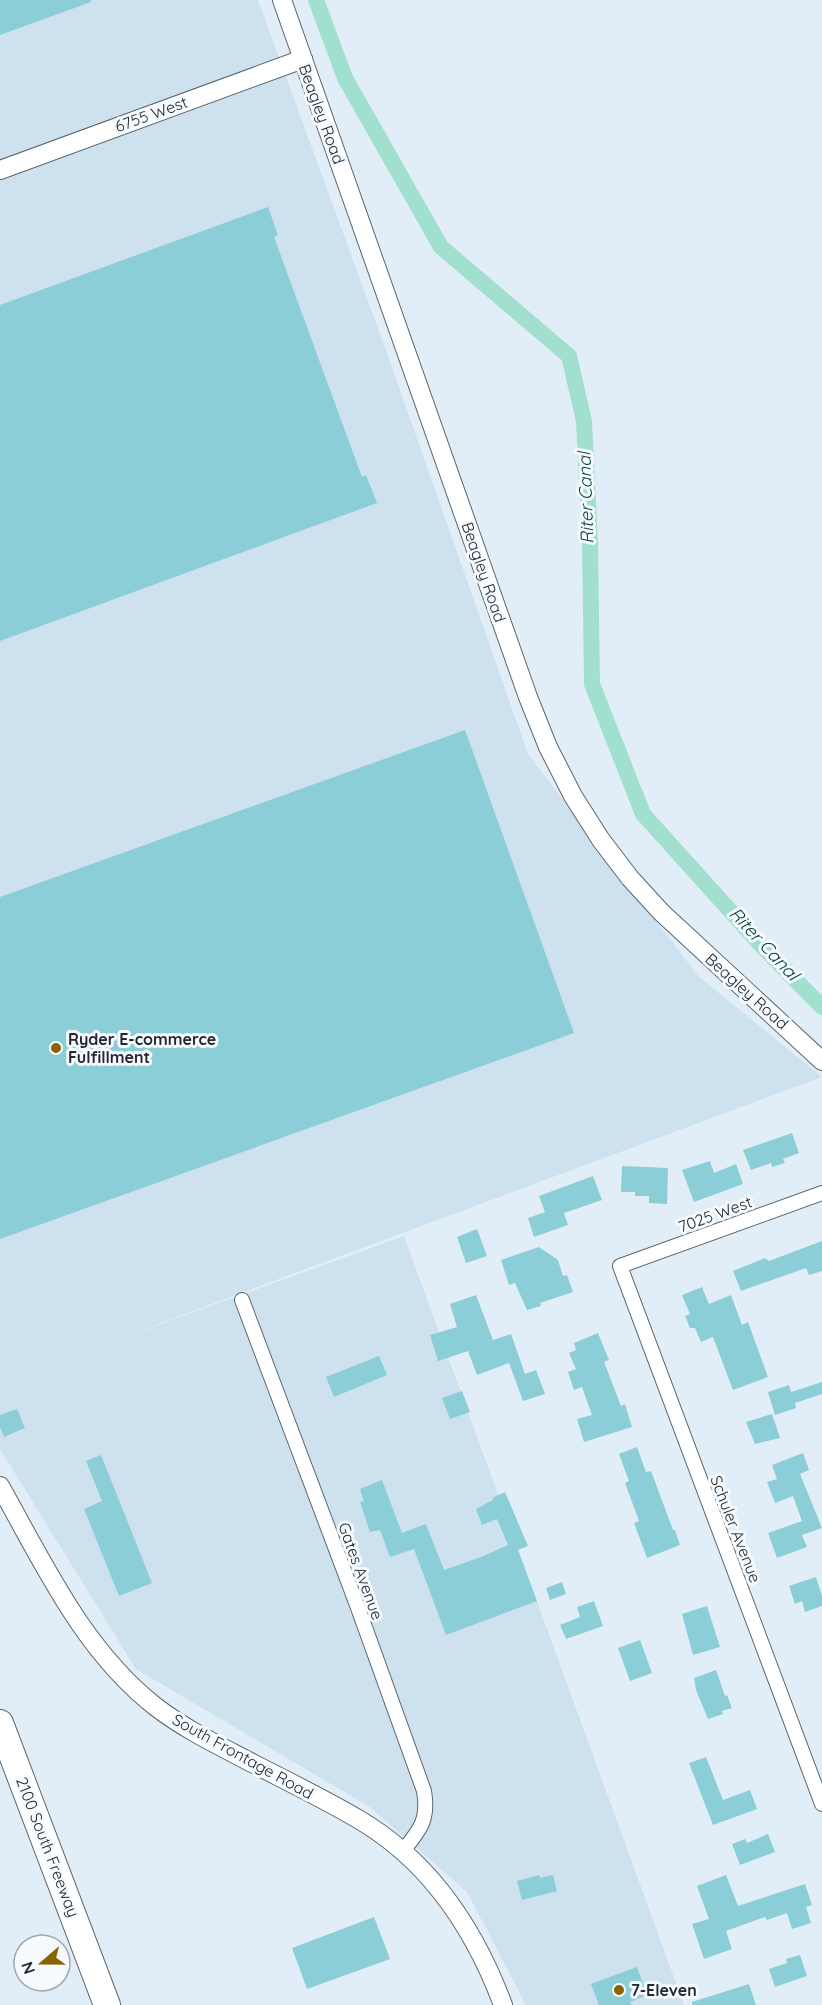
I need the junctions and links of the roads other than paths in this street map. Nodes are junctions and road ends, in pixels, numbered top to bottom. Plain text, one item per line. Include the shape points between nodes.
1 (282, 0) edge
2 (303, 59) junction
3 (0, 170) edge
4 (822, 1061) edge
5 (822, 1193) edge
6 (620, 1266) joint
7 (242, 1300) dead end
8 (0, 1485) edge
9 (0, 1723) edge
10 (822, 1804) edge
11 (402, 1852) junction
12 (107, 2005) edge
13 (503, 2005) edge

1 - 2 street, Beagley Road
2 - 3 street, 6755 West
2 - 4 street, Beagley Road via 528,697 560,773 601,840 644,894
5 - 6 street, 7025 West
6 - 10 street, Schuler Avenue
7 - 11 street, Gates Avenue via 424,1791 423,1823
8 - 11 street, South Frontage Road via 92,1642 134,1688 180,1724 360,1820
9 - 12 highway, 2100 South Freeway
11 - 13 street, South Frontage Road via 458,1913 482,1954

